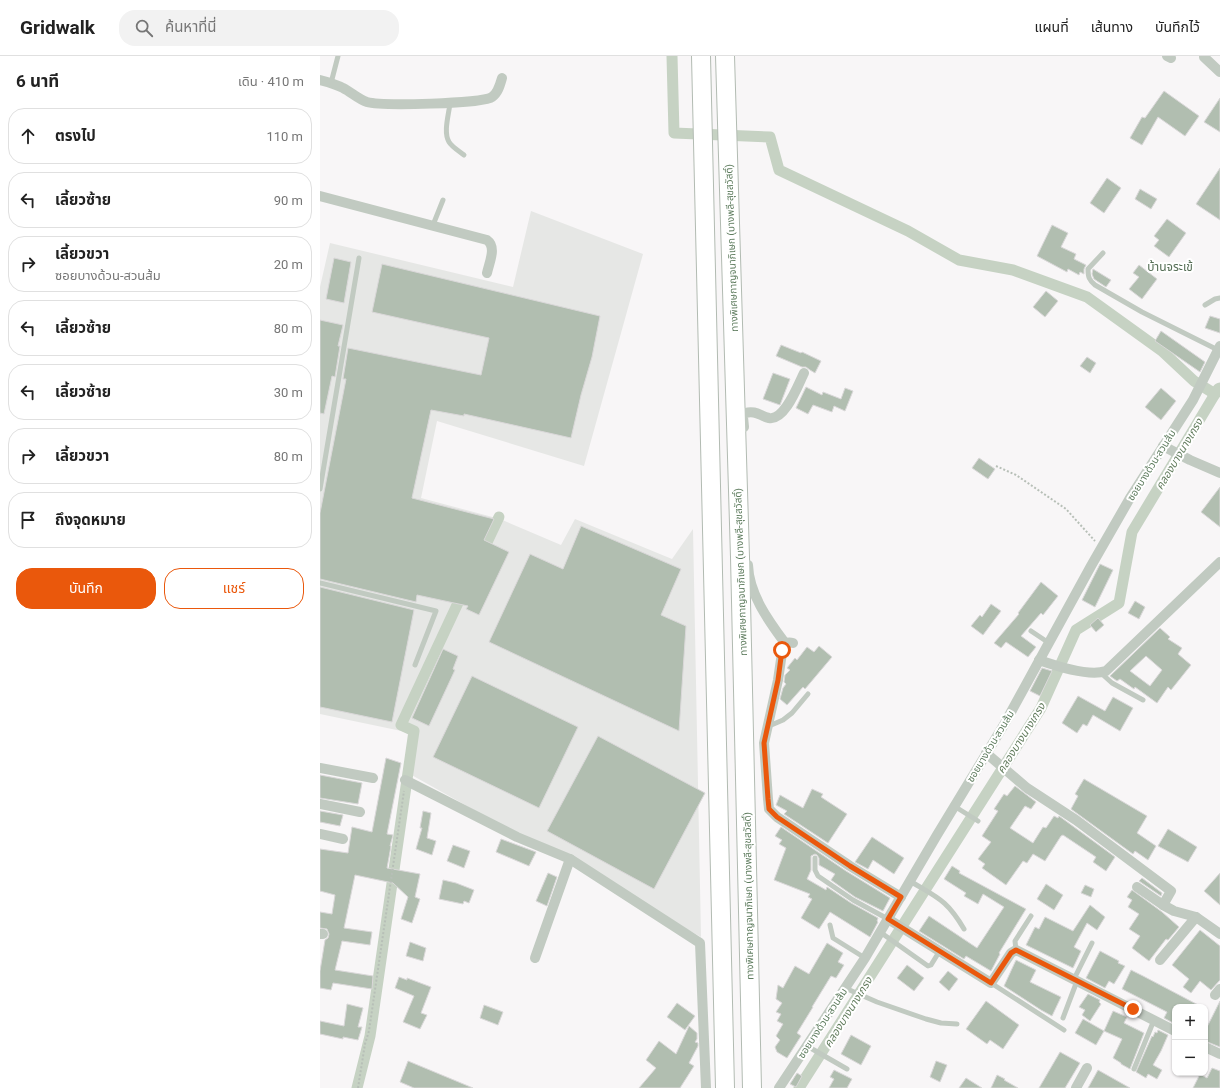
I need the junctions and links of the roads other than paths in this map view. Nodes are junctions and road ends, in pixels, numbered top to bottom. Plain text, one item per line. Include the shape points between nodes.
1 (338, 56) edge
2 (701, 56) edge
3 (725, 56) edge
4 (1204, 57) dead end
5 (1220, 72) edge
6 (502, 78) dead end
7 (320, 80) edge
8 (331, 83) junction
9 (450, 103) junction
10 (464, 155) dead end
11 (320, 196) edge
12 (443, 200) dead end
13 (433, 226) junction
14 (1103, 253) dead end
15 (359, 258) dead end
16 (487, 273) dead end
17 (1220, 298) edge
18 (1205, 305) dead end
19 (1219, 348) edge
20 (804, 373) dead end
21 (1167, 448) junction
22 (322, 468) edge
23 (1220, 473) edge
24 (320, 489) edge
25 (1218, 566) edge
26 (320, 583) edge
27 (1030, 631) dead end
28 (1048, 642) junction
29 (1042, 660) junction
30 (415, 665) dead end
31 (1100, 673) junction
32 (808, 694) dead end
33 (1143, 700) dead end
34 (768, 727) junction
35 (986, 753) junction
36 (320, 768) edge
37 (373, 778) dead end
38 (405, 780) road end
39 (320, 804) edge
40 (958, 808) junction
41 (360, 812) dead end
42 (976, 820) dead end
43 (320, 834) edge
44 (343, 839) dead end
45 (815, 858) dead end
46 (570, 859) junction
47 (914, 884) junction
48 (1137, 888) dead end
49 (901, 897) junction
50 (1163, 905) junction
51 (1031, 916) dead end
52 (1196, 917) junction
53 (888, 919) junction
54 (830, 925) dead end
55 (964, 929) dead end
56 (1220, 934) edge
57 (883, 935) junction
58 (1092, 943) dead end
59 (1016, 950) junction
60 (939, 952) junction
61 (535, 958) dead end
62 (865, 958) junction
63 (1160, 960) dead end
64 (1076, 980) junction
65 (991, 983) junction
66 (848, 990) junction
67 (1063, 1018) dead end
68 (1154, 1020) junction
69 (957, 1024) dead end
70 (1172, 1029) edge
71 (1064, 1030) dead end
72 (810, 1048) junction
73 (1208, 1048) edge
74 (1220, 1054) edge
75 (1087, 1068) dead end
76 (848, 1069) dead end
77 (1134, 1069) dead end
78 (706, 1088) edge
79 (725, 1088) edge
80 (752, 1088) edge
81 (779, 1088) edge
82 (1076, 1088) edge

1 - 8 lane
2 - 79 highway
3 - 80 highway, ทางพิเศษกาญจนาภิเษก (บางพลี-สุขสวัสดิ์)
4 - 5 street
6 - 9 street via 491,98 483,101
7 - 8 street
8 - 9 street via 361,99 376,103
9 - 10 lane via 447,138 450,144
11 - 13 street
12 - 13 lane
13 - 16 street via 491,243
14 - 19 lane via 1088,269 1090,281 1095,286 1142,312
15 - 22 lane
17 - 18 lane
19 - 21 street, ซอยบางด้วน-สวนส้ม
20 - 34 street via 784,412 778,417 770,418 752,411 745,413 743,417 750,581 758,602 789,643 782,650
21 - 23 street
21 - 28 street, ซอยบางด้วน-สวนส้ม via 1102,547
22 - 24 lane
25 - 31 street
26 - 30 lane via 436,611
27 - 28 lane
28 - 29 street, ซอยบางด้วน-สวนส้ม
29 - 31 street via 1080,671
29 - 35 street, ซอยบางด้วน-สวนส้ม
31 - 33 lane via 1116,686
32 - 34 lane via 792,713
34 - 49 street via 764,753 769,809 850,866
35 - 40 street, ซอยบางด้วน-สวนส้ม
35 - 50 street via 1027,788 1076,820 1172,891
36 - 37 street
38 - 46 street via 517,837
39 - 41 street
40 - 42 lane
40 - 47 street, ซอยบางด้วน-สวนส้ม
43 - 44 street
45 - 53 lane via 818,876 853,900
46 - 61 street
46 - 78 street via 700,943
47 - 49 street, ซอยบางด้วน-สวนส้ม
47 - 55 lane via 945,902
48 - 50 street
49 - 53 street, ซอยบางด้วน-สวนส้ม
50 - 52 street
51 - 59 lane via 1015,941
52 - 56 street
52 - 63 street
53 - 57 street, ซอยบางด้วน-สวนส้ม
53 - 60 street
54 - 62 lane via 833,938
57 - 60 lane via 929,966
57 - 62 street, ซอยบางด้วน-สวนส้ม
58 - 64 lane
59 - 64 street
59 - 65 street via 1011,953
60 - 65 street
62 - 66 street, ซอยบางด้วน-สวนส้ม
64 - 67 lane
64 - 68 street
65 - 71 lane
66 - 69 lane via 941,1023
66 - 72 street, ซอยบางด้วน-สวนส้ม
68 - 70 street
68 - 77 lane
72 - 76 lane
72 - 81 street, ซอยบางด้วน-สวนส้ม
73 - 74 street
75 - 82 street

